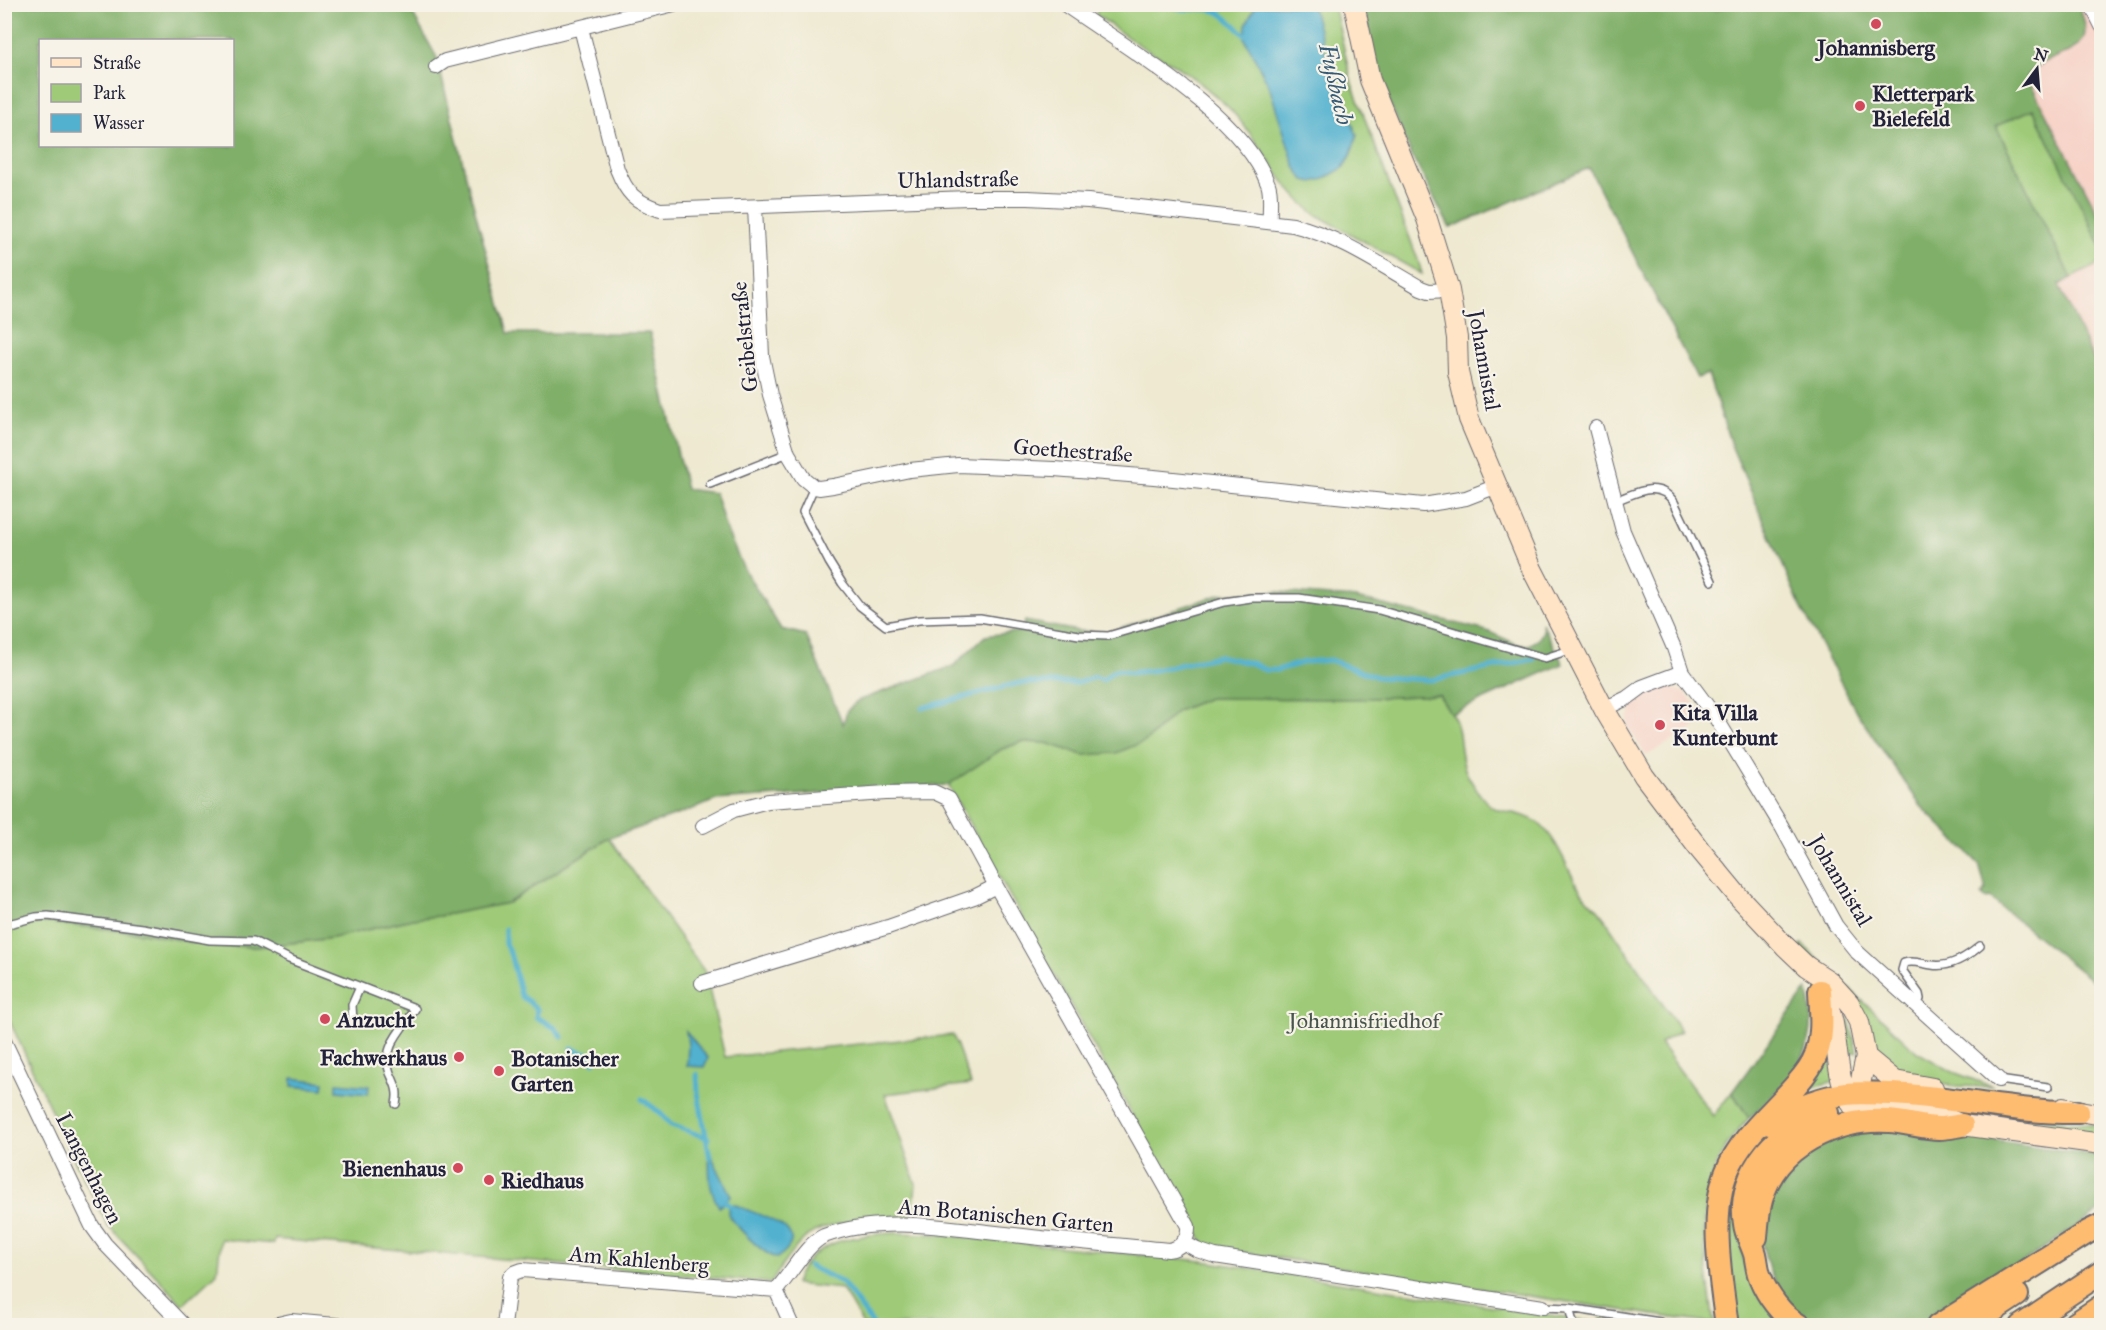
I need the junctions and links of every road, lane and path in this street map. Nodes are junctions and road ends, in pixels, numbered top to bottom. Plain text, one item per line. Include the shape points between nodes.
1 (674, 4) edge
2 (1064, 4) edge
3 (1354, 4) edge
4 (2091, 4) edge
5 (2102, 26) edge
6 (581, 28) junction
7 (436, 67) dead end
8 (755, 207) junction
9 (1270, 221) junction
10 (1449, 290) junction
11 (1596, 428) dead end
12 (789, 453) junction
13 (710, 484) dead end
14 (1497, 486) junction
15 (814, 487) junction
16 (1615, 501) junction
17 (1712, 581) dead end
18 (1573, 649) junction
19 (1682, 672) junction
20 (1604, 710) junction
21 (703, 826) dead end
22 (996, 886) junction
23 (4, 925) edge
24 (1980, 946) dead end
25 (1806, 966) junction
26 (702, 983) dead end
27 (360, 987) junction
28 (1820, 991) junction
29 (1916, 1006) junction
30 (353, 1023) dead end
31 (4, 1041) edge
32 (1866, 1057) junction
33 (1999, 1080) joint
34 (2048, 1087) dead end
35 (1852, 1098) junction
36 (396, 1104) dead end
37 (2078, 1112) junction
38 (2102, 1115) edge
39 (1962, 1125) junction
40 (1750, 1134) junction
41 (2102, 1144) edge
42 (2097, 1235) edge
43 (1184, 1242) junction
44 (1755, 1253) junction
45 (2102, 1272) edge
46 (776, 1290) junction
47 (2102, 1306) edge
48 (1543, 1307) joint
49 (1569, 1308) junction
50 (184, 1326) edge
51 (269, 1326) edge
52 (347, 1326) edge
53 (504, 1326) edge
54 (792, 1326) edge
55 (1574, 1326) edge
56 (1659, 1326) edge
57 (1728, 1326) edge
58 (1800, 1326) edge
59 (1938, 1326) edge
60 (1970, 1326) edge
61 (2021, 1326) edge
62 (2072, 1326) edge

1 - 6 street
2 - 9 street via 1196,97 1233,132 1269,186
3 - 10 main road, Johannistal via 1370,80 1427,219
4 - 5 street
6 - 7 street via 445,61
6 - 8 street, Uhlandstraße via 618,169 634,198 660,210
8 - 9 street, Uhlandstraße via 1028,198
8 - 12 street, Geibelstraße via 762,356
9 - 10 street, Uhlandstraße via 1342,242 1420,288
10 - 14 main road, Johannistal via 1463,397
11 - 16 street, Johannistal
12 - 13 lane
12 - 15 street, Geibelstraße via 803,478
14 - 15 street, Goethestraße via 1466,498 1423,505 1154,477 958,465
14 - 18 main road, Johannistal via 1532,569
15 - 18 lane via 803,512 829,562 860,606 886,626 919,620 980,618 1079,635 1108,636 1224,602 1299,598 1379,610 1545,658
16 - 17 lane via 1649,489 1668,494
16 - 19 street, Johannistal via 1623,531
18 - 20 main road, Johannistal
19 - 20 street via 1642,687
19 - 29 street, Johannistal via 1730,741 1836,926 1857,952
20 - 25 main road, Johannistal via 1644,776 1700,850 1769,930
21 - 22 street via 734,810 768,801 934,792 949,798
22 - 26 street via 888,927
22 - 43 street via 1188,1226
23 - 27 lane via 48,916 210,940 253,941
24 - 29 lane via 1944,965 1904,963 1902,970 1919,994
25 - 28 main road, Johannistal
25 - 32 main road, Johannistal via 1849,1003 1859,1022
27 - 30 lane via 352,1005
27 - 36 lane via 415,1009 388,1055 389,1071 397,1086
28 - 35 main road, Johannistal via 1829,1006
28 - 40 highway via 1821,1036 1816,1055 1807,1072
29 - 33 street, Johannistal
31 - 50 street, Langenhagen via 93,1226 105,1244
32 - 35 main road, Johannistal
32 - 37 main road via 1896,1081 1915,1086 2045,1103
33 - 34 lane
35 - 37 highway via 1923,1096 2044,1113
35 - 39 main road
35 - 40 highway via 1810,1103
35 - 44 highway via 1781,1136 1751,1174 1744,1198 1745,1224
37 - 38 main road
39 - 41 main road
39 - 44 highway via 1940,1128 1888,1121 1848,1123 1795,1148 1761,1200
40 - 57 highway via 1726,1173 1720,1198 1720,1275
42 - 59 highway
42 - 60 highway
43 - 46 street, Am Botanischen Garten via 1168,1250 929,1226 877,1226 820,1239
43 - 48 street via 1215,1256
44 - 58 highway via 1760,1276 1771,1296
45 - 61 highway
46 - 53 street, Am Kahlenberg via 522,1270 510,1277
46 - 54 street
47 - 62 highway
48 - 49 lane
49 - 55 lane
49 - 56 lane via 1660,1322
51 - 52 street via 291,1321

